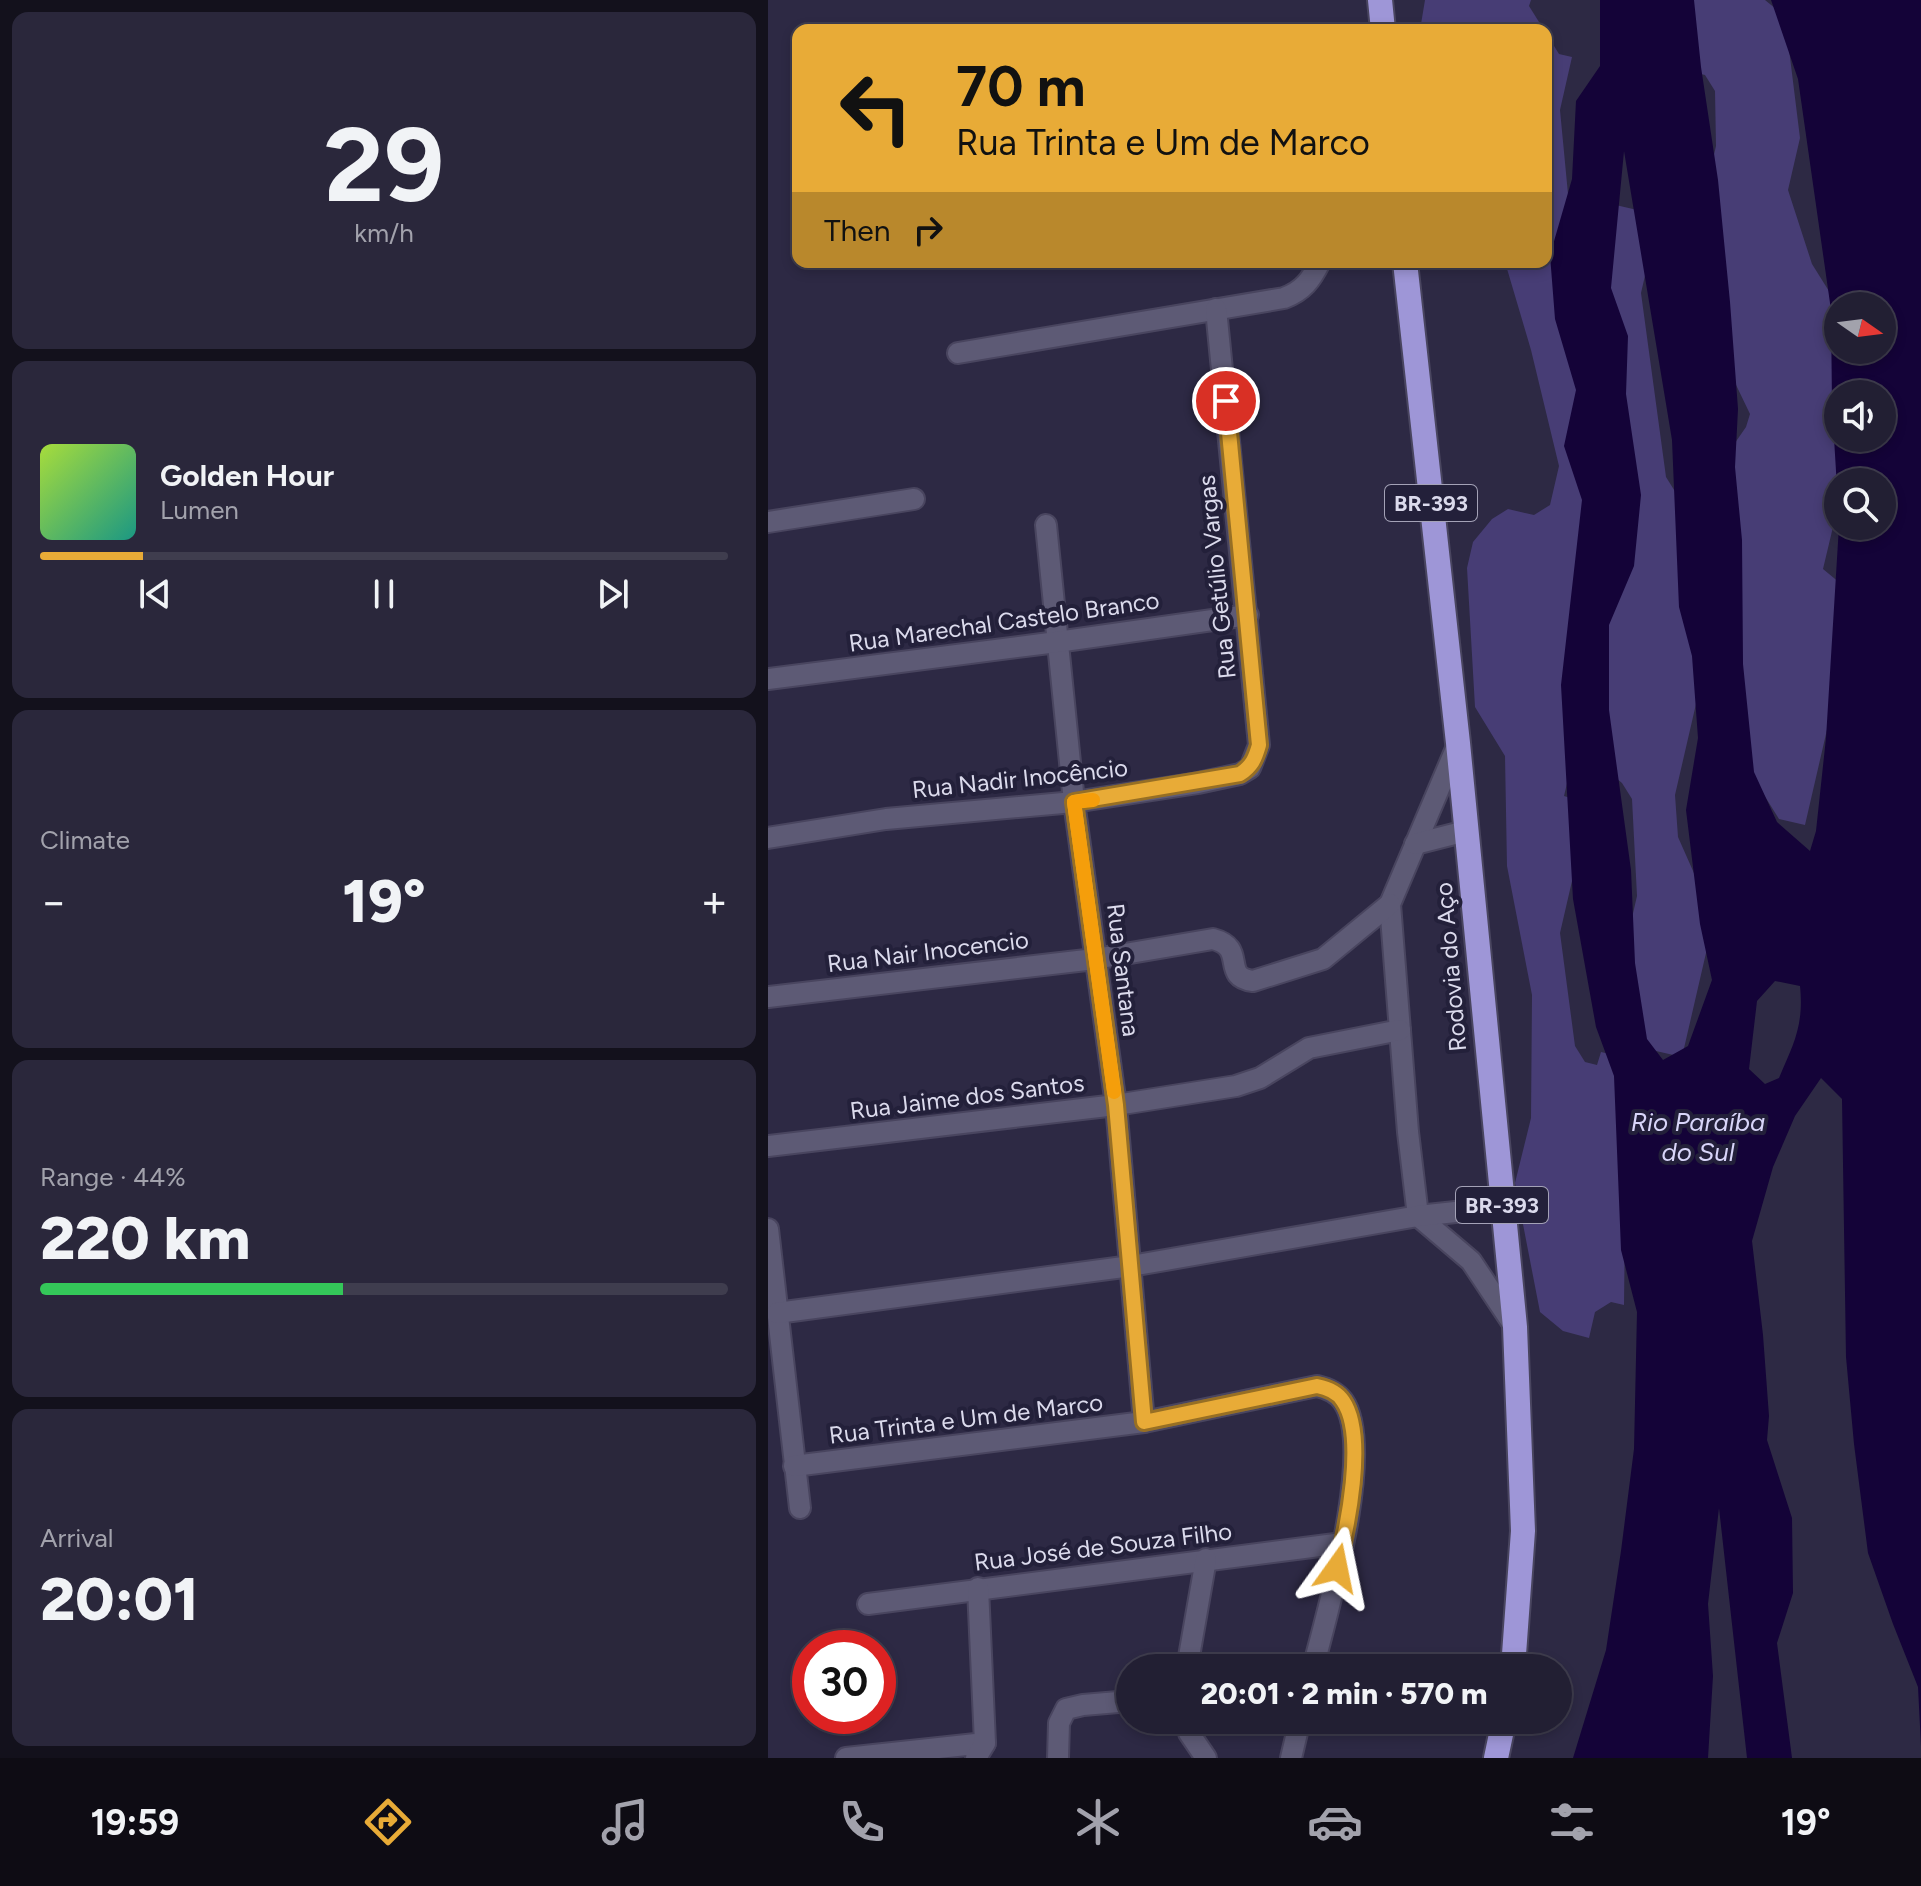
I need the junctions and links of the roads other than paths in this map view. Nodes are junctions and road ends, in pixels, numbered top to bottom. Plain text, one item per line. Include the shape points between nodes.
1 (1380, 0) edge
2 (1382, 24) edge
3 (1317, 268) edge
4 (1406, 268) edge
5 (1216, 309) junction
6 (958, 353) dead end
7 (914, 499) dead end
8 (768, 522) edge
9 (1046, 525) dead end
10 (1248, 615) junction
11 (1057, 642) junction
12 (768, 679) edge
13 (1458, 743) junction
14 (1259, 745) joint
15 (1074, 802) junction
16 (1466, 831) junction
17 (768, 838) edge
18 (1415, 844) junction
19 (1390, 904) junction
20 (1095, 959) junction
21 (768, 997) edge
22 (1400, 1030) junction
23 (1116, 1105) junction
24 (768, 1146) edge
25 (1502, 1207) junction
26 (1418, 1216) junction
27 (768, 1229) edge
28 (1131, 1266) junction
29 (777, 1313) junction
30 (1515, 1327) junction
31 (1144, 1422) junction
32 (794, 1466) junction
33 (800, 1508) dead end
34 (1343, 1543) junction
35 (1206, 1559) junction
36 (978, 1588) junction
37 (868, 1604) dead end
38 (1189, 1654) edge
39 (1316, 1654) edge
40 (1514, 1654) edge
41 (1116, 1702) edge
42 (1190, 1734) edge
43 (1297, 1734) edge
44 (1501, 1734) edge
45 (980, 1750) edge
46 (846, 1758) edge
47 (1058, 1758) edge
48 (1206, 1758) edge
49 (1291, 1758) edge
50 (1496, 1758) edge

1 - 2 highway
3 - 5 street via 1298,293
4 - 13 highway, Rodovia do Aço / BR-393
5 - 6 street
5 - 10 street, Rua Getúlio Vargas
7 - 8 street
9 - 11 street, Rua Santana
10 - 11 street, Rua Marechal Castelo Branco
10 - 14 street, Rua Getúlio Vargas
11 - 12 street, Rua Marechal Castelo Branco
11 - 15 street, Rua Santana
13 - 16 highway, Rodovia do Aço / BR-393
13 - 18 street
14 - 15 street, Rua Nadir Inocêncio via 1250,768 1240,774
15 - 17 street, Rua Nadir Inocêncio via 886,819
15 - 20 street, Rua Santana
16 - 18 street
16 - 25 highway, Rodovia do Aço / BR-393
18 - 19 street
19 - 20 street, Rua Nair Inocencio via 1323,959 1253,981 1236,974 1232,949 1213,939
19 - 22 street
20 - 21 street, Rua Nair Inocencio
20 - 23 street, Rua Santana
22 - 23 street, Rua Jaime dos Santos via 1309,1048 1249,1083
22 - 26 street
23 - 24 street, Rua Jaime dos Santos
23 - 28 street, Rua Santana
25 - 26 street
25 - 30 highway, Rodovia do Aço / BR-393
26 - 28 street
26 - 30 street via 1471,1261
27 - 29 street
28 - 29 street
28 - 31 street, Rua Santana
29 - 32 street
30 - 40 highway, Rodovia do Aço / BR-393 via 1523,1531
31 - 32 street, Rua Trinta e Um de Marco
31 - 34 street, Rua Trinta e Um de Marco via 1327,1388 1343,1400 1350,1418 1353,1488
32 - 33 street
34 - 35 street, Rua José de Souza Filho
34 - 39 street, Rua Trinta e Um de Marco
35 - 36 street, Rua José de Souza Filho
35 - 38 street
36 - 37 street, Rua José de Souza Filho
36 - 45 street
41 - 47 street via 1066,1709 1059,1723
42 - 48 street
43 - 49 street
44 - 50 highway
45 - 46 street

